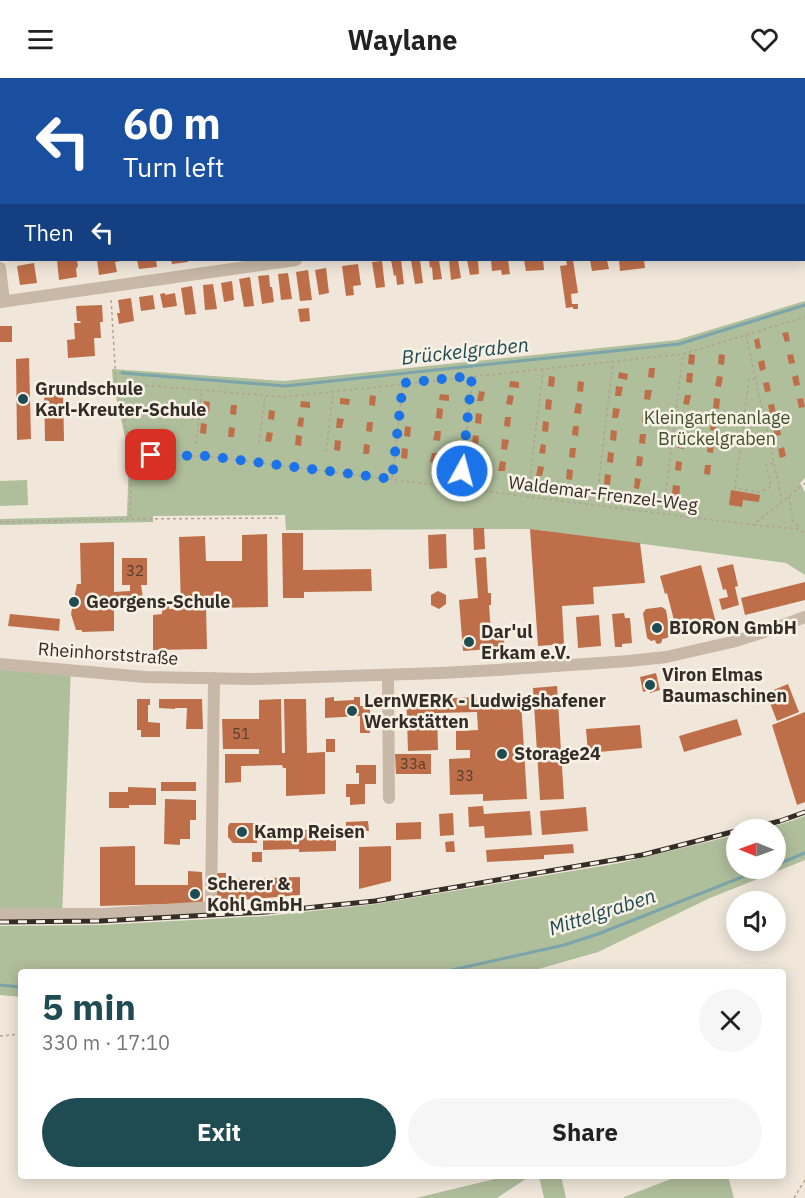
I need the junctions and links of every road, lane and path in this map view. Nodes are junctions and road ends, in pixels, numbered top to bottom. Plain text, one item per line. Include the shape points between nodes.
1 (277, 261) edge
2 (240, 263) edge
3 (0, 268) edge
4 (110, 286) junction
5 (2, 301) edge
6 (805, 317) edge
7 (746, 335) junction
8 (683, 354) junction
9 (613, 362) junction
10 (543, 369) junction
11 (472, 376) junction
12 (755, 379) junction
13 (116, 383) junction
14 (403, 383) junction
15 (202, 390) junction
16 (333, 391) junction
17 (265, 395) junction
18 (753, 407) dead end
19 (754, 413) junction
20 (759, 417) junction
21 (764, 417) junction
22 (744, 418) junction
23 (749, 418) junction
24 (754, 422) junction
25 (754, 427) dead end
26 (259, 443) dead end
27 (196, 444) dead end
28 (326, 452) dead end
29 (132, 455) junction
30 (774, 463) junction
31 (462, 471) dead end
32 (392, 479) junction
33 (530, 479) dead end
34 (805, 483) edge
35 (598, 488) dead end
36 (789, 495) junction
37 (665, 497) dead end
38 (782, 501) junction
39 (281, 518) dead end
40 (130, 519) junction
41 (0, 522) edge
42 (753, 525) junction
43 (799, 529) junction
44 (805, 534) edge
45 (805, 617) edge
46 (0, 663) edge
47 (388, 675) junction
48 (214, 678) junction
49 (389, 798) dead end
50 (0, 914) edge
51 (18, 1035) edge
52 (0, 1036) edge
53 (805, 1180) edge
54 (794, 1198) edge

1 - 2 street
2 - 4 street
3 - 5 street
4 - 5 street
4 - 13 path
6 - 7 path
7 - 8 path
7 - 12 path
8 - 9 path
8 - 37 path
9 - 10 path
9 - 35 path
10 - 11 path
10 - 33 path
11 - 14 path
11 - 31 path
12 - 21 path
12 - 22 path via 749,380
13 - 15 path
13 - 29 path
14 - 16 path
14 - 32 path
15 - 17 path
15 - 27 path
16 - 17 path via 285,397
16 - 28 path
17 - 26 path
18 - 19 path
19 - 20 path
19 - 23 path
20 - 21 path
20 - 24 path
21 - 30 path
22 - 23 path
22 - 30 path via 735,488 759,492 771,487 766,465
23 - 24 path
24 - 25 path
29 - 32 path, Waldemar-Frenzel-Weg via 206,456
29 - 40 path
30 - 38 path
32 - 42 path, Waldemar-Frenzel-Weg
34 - 36 path
36 - 38 path
36 - 43 path via 793,521
38 - 42 path
39 - 40 path
40 - 41 path
42 - 43 path, Waldemar-Frenzel-Weg
43 - 44 path
45 - 47 street, Rheinhorststraße via 732,642 666,657
46 - 48 street, Rheinhorststraße via 145,677
47 - 48 street, Rheinhorststraße
47 - 49 street
48 - 50 street via 211,908
51 - 52 path
53 - 54 path

